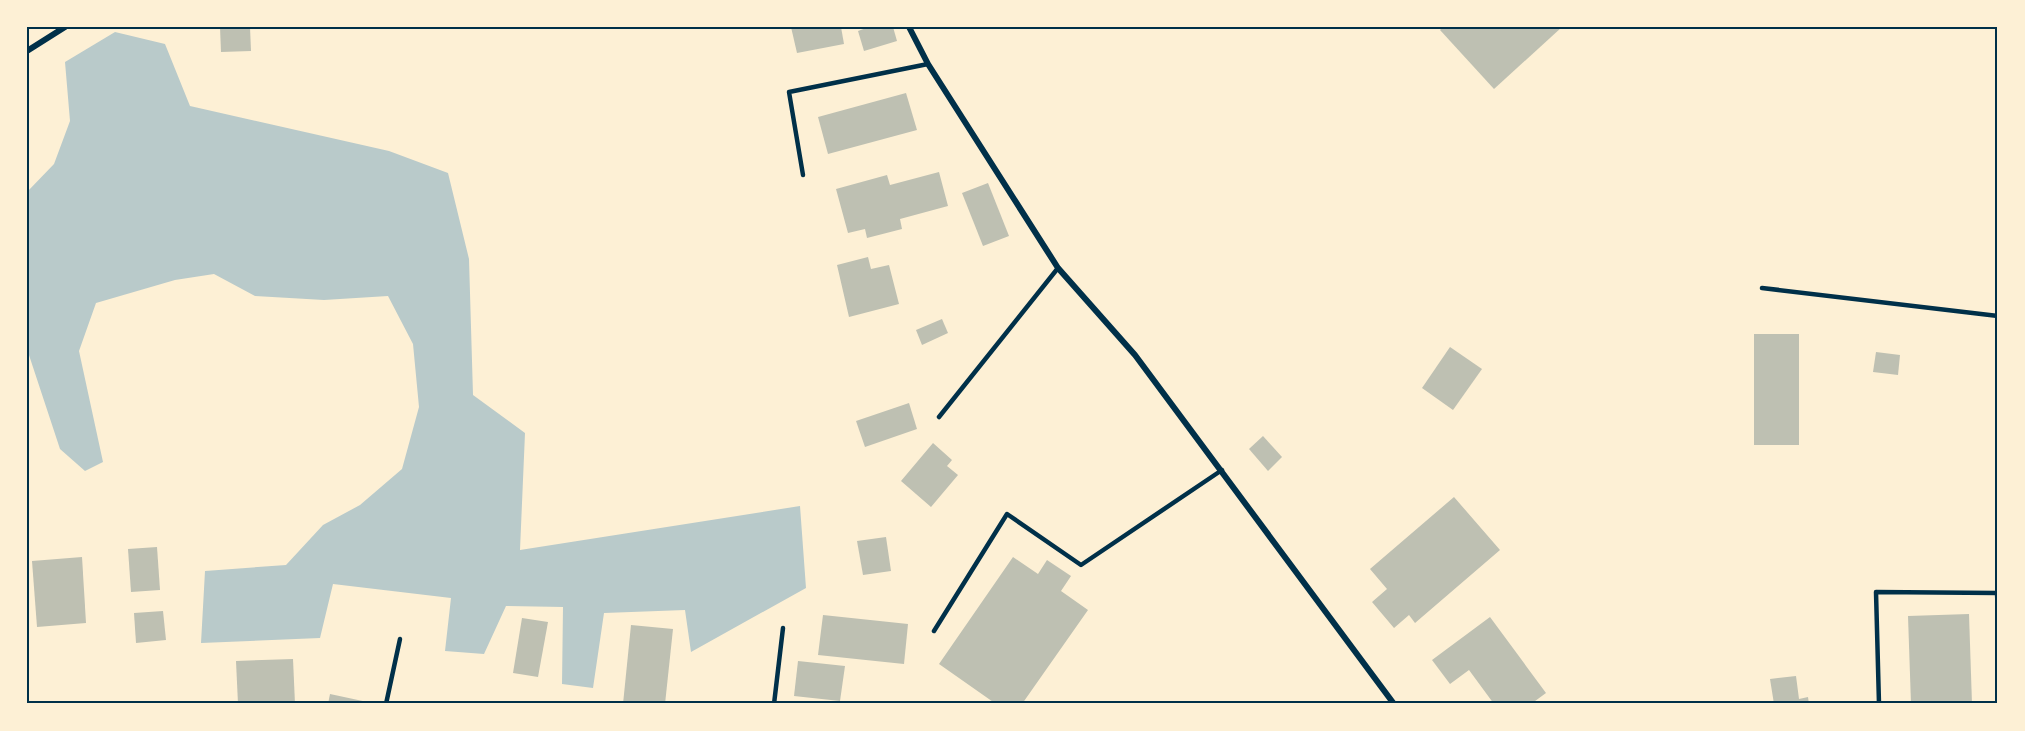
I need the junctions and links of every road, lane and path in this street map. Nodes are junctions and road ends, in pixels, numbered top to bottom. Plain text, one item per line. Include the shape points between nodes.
1 (65, 27) edge
2 (909, 27) edge
3 (27, 51) edge
4 (928, 64) junction
5 (803, 175) dead end
6 (1058, 268) junction
7 (1762, 288) dead end
8 (1998, 316) edge
9 (939, 417) dead end
10 (1222, 471) junction
11 (1998, 615) edge
12 (783, 628) dead end
13 (934, 632) dead end
14 (400, 639) dead end
15 (386, 704) edge
16 (774, 704) edge
17 (1394, 704) edge
18 (1879, 704) edge

1 - 3 street
2 - 4 street
4 - 5 lane via 789,92
4 - 6 street
6 - 9 lane
6 - 10 street via 1136,355
7 - 8 lane
10 - 13 lane via 1081,565 1006,514
10 - 17 street
11 - 18 lane via 1997,593 1876,592
12 - 16 lane
14 - 15 lane

